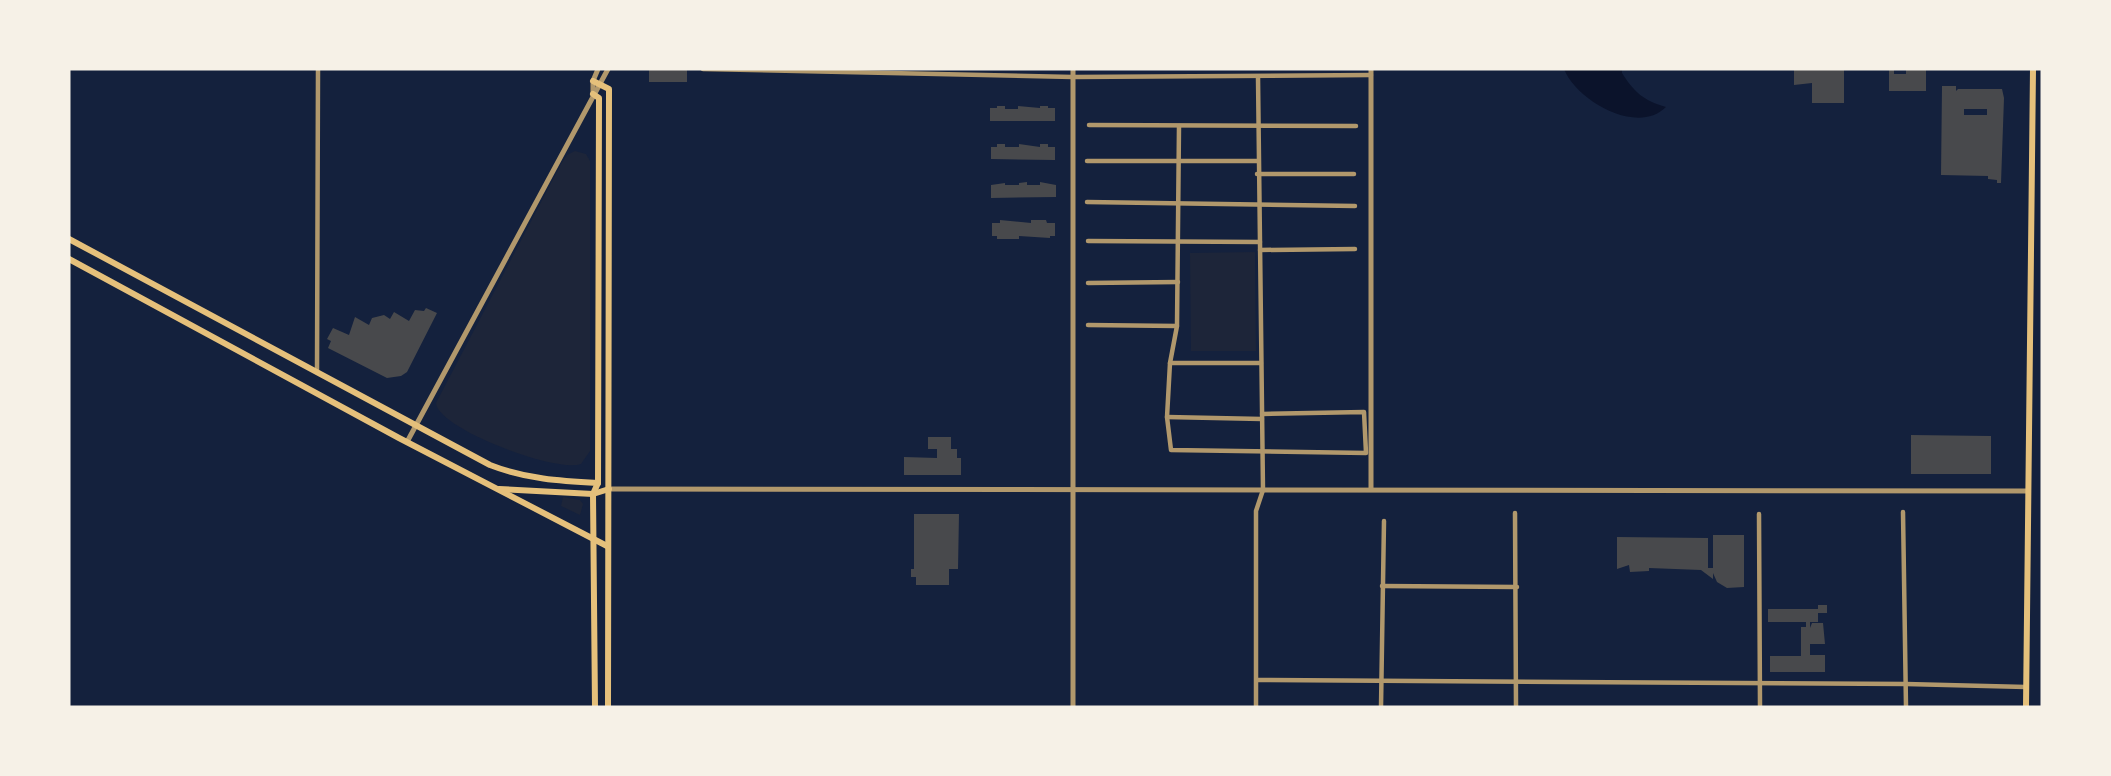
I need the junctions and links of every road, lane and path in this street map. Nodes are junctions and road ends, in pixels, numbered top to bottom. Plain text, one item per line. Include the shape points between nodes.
1 (318, 69) edge
2 (598, 69) edge
3 (608, 69) edge
4 (704, 69) edge
5 (1073, 69) edge
6 (2033, 69) edge
7 (1371, 72) edge
8 (1073, 77) junction
9 (1258, 77) junction
10 (593, 81) junction
11 (600, 84) junction
12 (593, 94) junction
13 (1089, 125) dead end
14 (1179, 126) junction
15 (1257, 126) junction
16 (1356, 126) dead end
17 (1087, 161) dead end
18 (1179, 161) junction
19 (1257, 161) junction
20 (1257, 174) junction
21 (1354, 174) dead end
22 (1087, 202) dead end
23 (1178, 203) junction
24 (1259, 204) junction
25 (1355, 206) dead end
26 (69, 239) edge
27 (1088, 241) dead end
28 (1178, 242) junction
29 (1260, 242) junction
30 (1355, 249) dead end
31 (1260, 250) junction
32 (69, 260) edge
33 (1178, 282) junction
34 (1088, 283) dead end
35 (1088, 325) dead end
36 (1177, 326) junction
37 (1170, 363) junction
38 (1261, 363) junction
39 (317, 372) junction
40 (1262, 416) junction
41 (1167, 417) junction
42 (416, 426) junction
43 (407, 442) junction
44 (1262, 450) junction
45 (598, 483) junction
46 (496, 489) junction
47 (609, 489) junction
48 (1371, 489) junction
49 (1072, 490) junction
50 (1263, 490) junction
51 (2028, 491) junction
52 (593, 494) junction
53 (1903, 512) dead end
54 (1515, 513) dead end
55 (1759, 514) dead end
56 (1384, 521) dead end
57 (593, 539) junction
58 (607, 546) junction
59 (1382, 585) junction
60 (1517, 587) junction
61 (1257, 681) junction
62 (1380, 682) junction
63 (1516, 682) junction
64 (1761, 683) junction
65 (1906, 684) junction
66 (2026, 687) junction
67 (595, 707) edge
68 (608, 707) edge
69 (1073, 707) edge
70 (1256, 707) edge
71 (1381, 707) edge
72 (1516, 707) edge
73 (1760, 707) edge
74 (1906, 707) edge
75 (2026, 707) edge

1 - 39 street
2 - 10 street
3 - 11 street
4 - 8 street
5 - 8 street
6 - 51 main road
7 - 9 street
7 - 48 street
8 - 9 street
8 - 49 street
9 - 15 street
10 - 11 main road
10 - 12 street
11 - 12 street
11 - 47 main road via 609,89
12 - 42 street
12 - 45 main road via 599,98
13 - 14 street
14 - 15 street
14 - 18 street
15 - 16 street
15 - 19 street
17 - 18 street
18 - 19 street
18 - 23 street
19 - 20 street
20 - 21 street
20 - 24 street
22 - 23 street
23 - 24 street
23 - 28 street
24 - 25 street
24 - 29 street
26 - 39 main road
27 - 28 street
28 - 29 street
28 - 33 street
29 - 31 street
30 - 31 street
31 - 38 street
32 - 43 main road
33 - 34 street
33 - 36 street
35 - 36 street
36 - 37 street
37 - 38 street
37 - 41 street
38 - 40 street
39 - 42 main road
40 - 41 street
40 - 44 street
40 - 44 street via 1364,412 1366,453
41 - 44 street via 1171,450
42 - 43 street
42 - 45 main road via 518,476
43 - 46 main road
44 - 50 street
45 - 47 main road
45 - 52 main road
46 - 52 main road
46 - 57 main road
47 - 49 street
47 - 52 main road
47 - 58 main road
48 - 50 street
48 - 51 street
49 - 50 street
49 - 69 street
50 - 61 street via 1256,511
51 - 66 main road
52 - 57 main road
53 - 65 street
54 - 60 street
55 - 64 street
56 - 59 street
57 - 58 main road
57 - 67 main road
58 - 68 main road
59 - 60 street
59 - 62 street
60 - 63 street
61 - 62 street
61 - 70 street
62 - 63 street
62 - 71 street
63 - 64 street
63 - 72 street
64 - 65 street
64 - 73 street
65 - 66 street
65 - 74 street
66 - 75 main road

